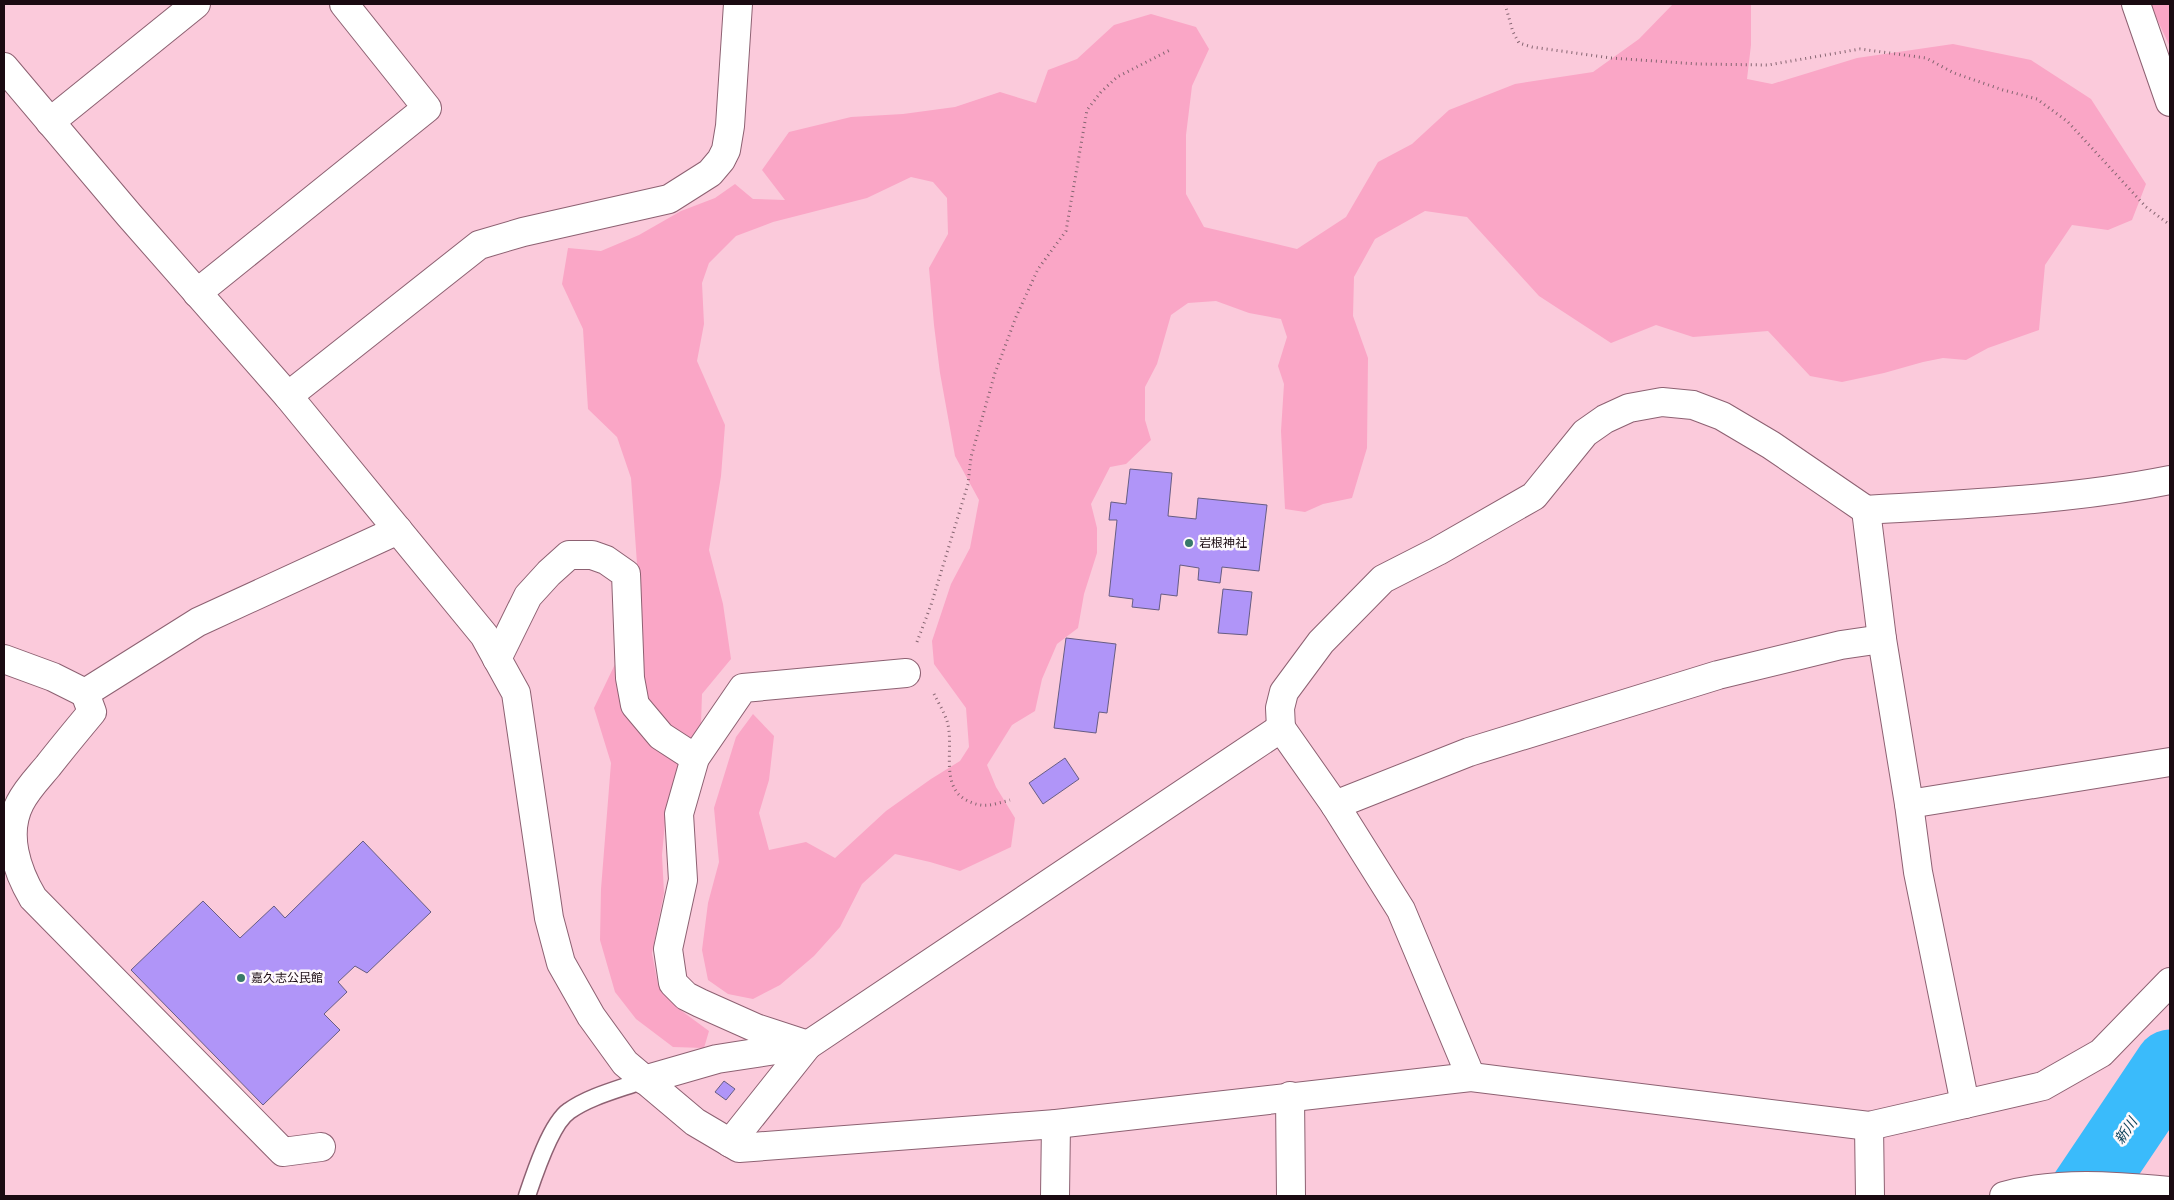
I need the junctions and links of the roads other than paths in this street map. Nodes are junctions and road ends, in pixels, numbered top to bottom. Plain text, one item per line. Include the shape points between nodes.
1 (196, 4) edge
2 (344, 4) edge
3 (738, 4) edge
4 (2136, 4) edge
5 (4, 67) edge
6 (2170, 102) edge
7 (50, 122) junction
8 (197, 293) junction
9 (288, 396) junction
10 (2170, 480) edge
11 (1866, 510) junction
12 (398, 530) junction
13 (1882, 639) junction
14 (4, 659) edge
15 (497, 659) junction
16 (906, 672) road end
17 (85, 693) junction
18 (1281, 728) junction
19 (696, 758) junction
20 (2170, 762) edge
21 (1908, 804) junction
22 (1335, 805) junction
23 (2170, 982) edge
24 (808, 1045) junction
25 (1470, 1077) junction
26 (644, 1080) junction
27 (1290, 1096) junction
28 (1965, 1104) junction
29 (1056, 1124) junction
30 (1868, 1126) junction
31 (730, 1143) junction
32 (321, 1147) dead end
33 (2170, 1191) edge
34 (2011, 1194) edge
35 (527, 1196) edge
36 (1055, 1196) edge
37 (1291, 1196) edge
38 (1870, 1196) edge

1 - 7 street
2 - 8 street via 427,108
3 - 9 street via 730,126 726,150 710,173 669,199 479,245
4 - 6 street
5 - 7 street
7 - 8 street
8 - 9 street
9 - 12 street
10 - 11 street via 2116,491 2032,500
11 - 13 street
11 - 18 street via 1771,445 1722,416 1693,405 1662,402 1629,408 1585,433 1534,496 1438,552 1383,579 1321,642 1284,692 1280,708
12 - 15 street via 484,635
12 - 17 street via 198,622
13 - 21 street
13 - 22 street via 1841,645 1718,675 1469,752
14 - 17 street
15 - 19 street via 528,596 549,572 569,555 592,555 606,560 626,574 634,705 661,736
15 - 26 street via 516,693 549,918 561,964 591,1016 625,1063
16 - 19 street via 743,688
17 - 32 street via 92,712 19,805 13,832 21,877 33,898 283,1152
18 - 22 street
18 - 24 street
19 - 24 street via 679,814 683,880 668,949 673,983 686,996 700,1003 756,1028
20 - 21 street
21 - 28 street via 1918,872
22 - 25 street via 1400,910
23 - 28 street via 2101,1053 2043,1086
24 - 26 street via 717,1059
24 - 31 street
25 - 27 street
25 - 30 street
26 - 31 street via 695,1122
26 - 35 lane via 581,1103 567,1112 538,1163
27 - 29 street
27 - 37 street
28 - 30 street
29 - 31 street via 739,1148
29 - 36 street
30 - 38 street
33 - 34 street via 2086,1185

